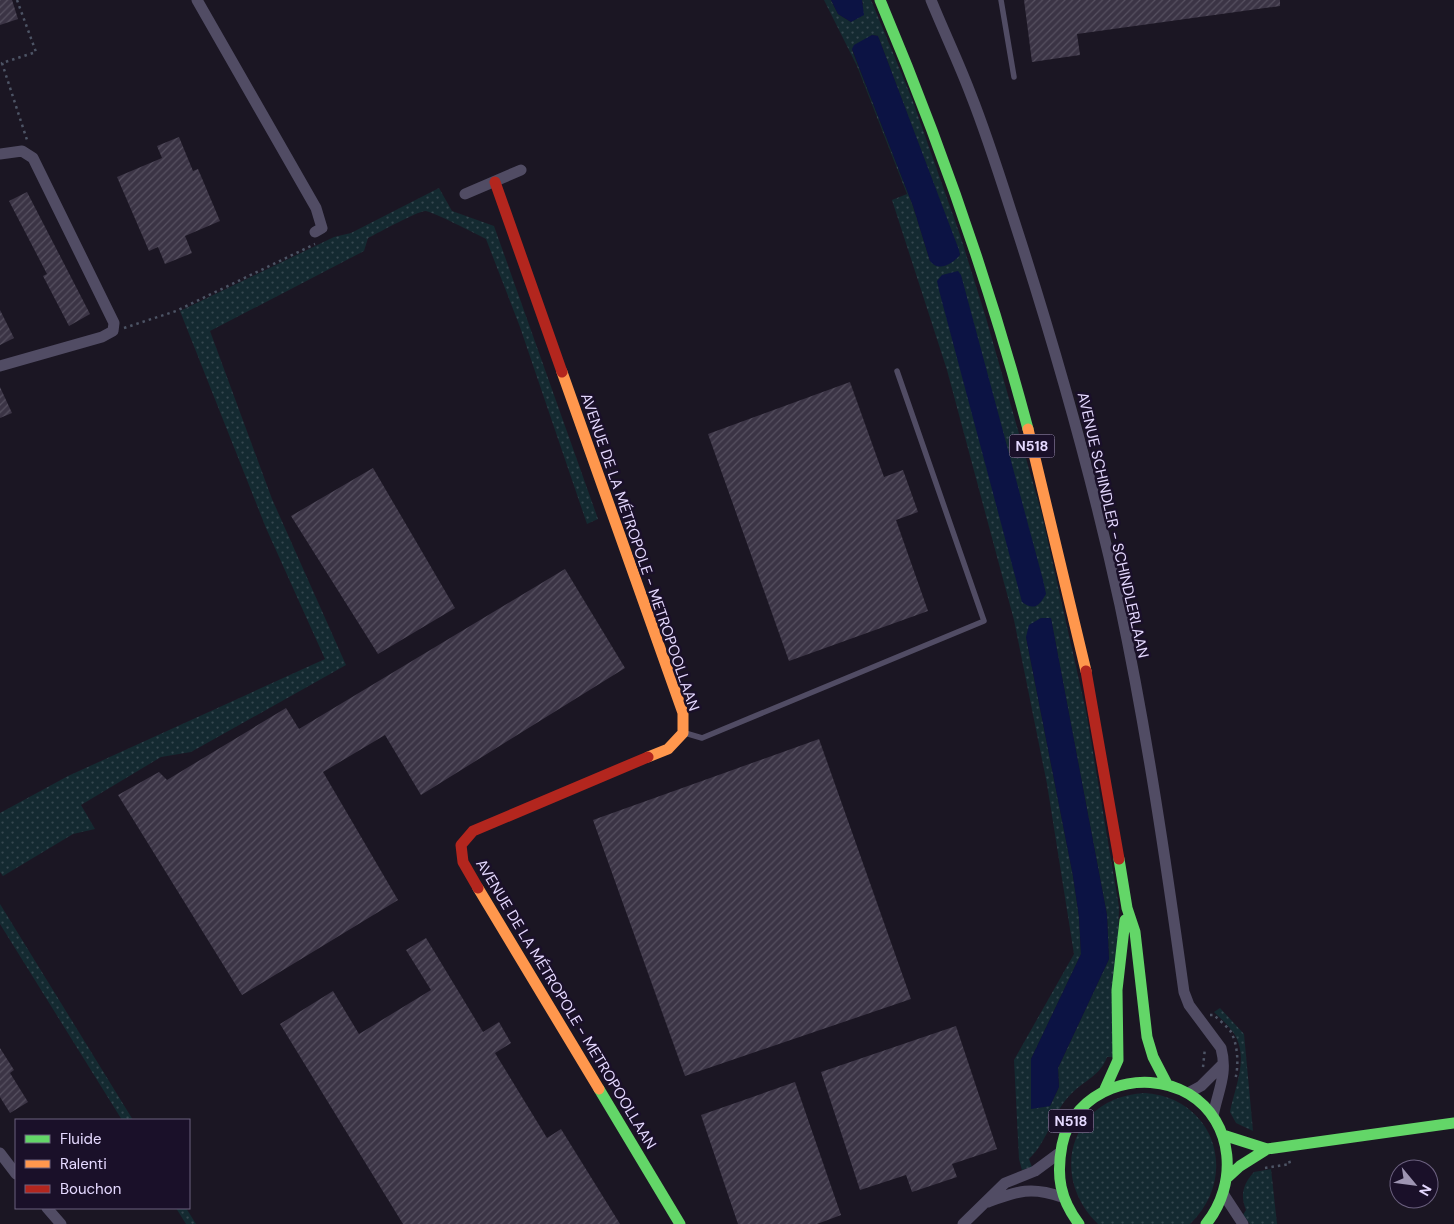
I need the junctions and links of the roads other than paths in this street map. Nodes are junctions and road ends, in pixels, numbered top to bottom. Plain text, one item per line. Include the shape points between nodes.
1 (197, 0) edge
2 (880, 0) edge
3 (931, 0) edge
4 (1001, 0) edge
5 (1014, 77) dead end
6 (0, 154) edge
7 (521, 170) dead end
8 (495, 182) junction
9 (465, 194) dead end
10 (317, 237) road end
11 (0, 366) edge
12 (897, 371) dead end
13 (683, 733) junction
14 (1127, 908) junction
15 (1222, 1065) junction
16 (1167, 1084) junction
17 (1105, 1089) junction
18 (1188, 1092) junction
19 (1213, 1116) junction
20 (1454, 1123) edge
21 (1223, 1135) junction
22 (1267, 1149) junction
23 (0, 1153) edge
24 (1058, 1154) junction
25 (15, 1173) edge
26 (1228, 1177) junction
27 (1224, 1195) junction
28 (1062, 1197) junction
29 (988, 1202) junction
30 (48, 1209) edge
31 (1075, 1221) edge
32 (61, 1224) edge
33 (680, 1224) edge
34 (963, 1224) edge
35 (1206, 1224) edge
36 (1243, 1224) edge

1 - 10 street via 316,208 322,228
2 - 14 main road, N518 via 919,92 968,232 1020,401 1072,602 1096,720
3 - 15 street, AVENUE SCHINDLER - SCHINDLERLAAN via 972,95 1069,400 1120,605 1161,827 1184,992 1189,1005 1221,1048
4 - 5 lane
6 - 11 street via 22,151 33,158 114,323 112,331 102,337
7 - 8 street
8 - 9 street
8 - 13 main road, AVENUE DE LA MÉTROPOLE - METROPOOLLAAN via 683,712
12 - 13 lane via 984,621 702,738
13 - 33 main road, AVENUE DE LA MÉTROPOLE - METROPOOLLAAN via 668,749 473,831 461,845 463,862
14 - 16 main road, N518 via 1135,932 1147,1037 1152,1057
14 - 17 main road, N518 via 1117,990 1118,1060
15 - 18 street via 1201,1086
15 - 19 street, AVENUE SCHINDLER - SCHINDLERLAAN via 1224,1076
16 - 17 main road, N518 via 1141,1080
16 - 18 main road, N518
17 - 24 main road, N518 via 1077,1111 1064,1132
18 - 19 main road, N518
19 - 21 main road, N518
20 - 22 main road
21 - 22 main road
21 - 26 main road, N518
22 - 26 main road
23 - 25 street
24 - 28 main road, N518 via 1057,1176
24 - 29 street via 1035,1171 1005,1183
26 - 27 main road, N518
27 - 35 main road, N518
27 - 36 street
28 - 29 street via 1026,1190
28 - 31 main road, N518
29 - 34 street
30 - 32 street

